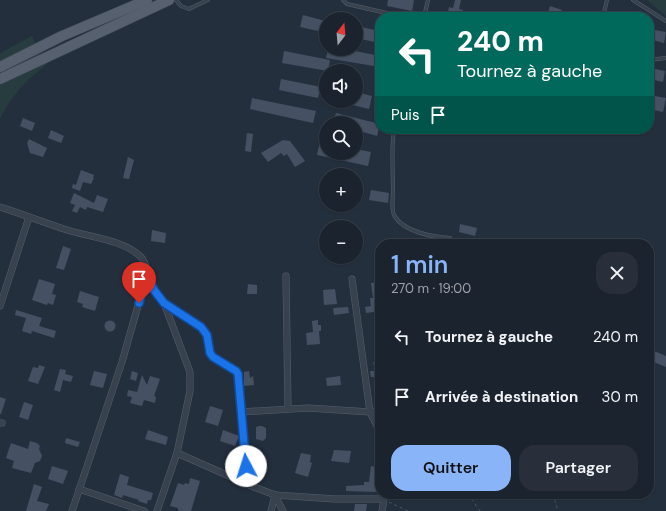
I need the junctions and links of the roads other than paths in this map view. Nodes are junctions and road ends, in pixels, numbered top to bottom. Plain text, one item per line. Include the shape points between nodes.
1 (147, 0) edge
2 (169, 0) edge
3 (176, 0) edge
4 (208, 0) edge
5 (343, 0) edge
6 (428, 0) edge
7 (606, 0) edge
8 (634, 0) edge
9 (382, 12) edge
10 (425, 12) edge
11 (604, 12) edge
12 (652, 12) edge
13 (654, 13) edge
14 (666, 21) edge
15 (666, 58) edge
16 (654, 59) edge
17 (0, 67) edge
18 (0, 79) edge
19 (394, 134) edge
20 (0, 207) edge
21 (29, 217) junction
22 (450, 238) dead end
23 (147, 274) junction
24 (286, 276) dead end
25 (352, 279) dead end
26 (164, 303) junction
27 (0, 306) edge
28 (288, 408) junction
29 (242, 412) junction
30 (370, 412) junction
31 (375, 412) edge
32 (375, 422) edge
33 (177, 453) junction
34 (254, 487) junction
35 (79, 488) junction
36 (275, 495) junction
37 (375, 497) edge
38 (384, 499) edge
39 (72, 511) edge
40 (144, 511) edge
41 (157, 511) edge
42 (271, 511) edge
43 (283, 511) edge
44 (382, 511) edge

1 - 17 main road via 62,36
2 - 18 main road
3 - 4 lane via 181,6 190,9
5 - 9 lane via 347,4
6 - 10 lane
7 - 11 lane
8 - 12 lane
13 - 14 lane
15 - 16 lane
19 - 22 lane via 394,215 402,224 414,230
20 - 21 street
21 - 23 street via 83,235 109,240 131,250 142,258
21 - 27 street
23 - 26 street via 154,290
23 - 35 street via 122,362
24 - 28 street
25 - 30 street
26 - 29 street via 201,327 207,335 213,357 236,371
26 - 33 street via 191,381
28 - 29 street
28 - 30 street
29 - 34 street via 247,476
30 - 31 street
30 - 32 street
33 - 34 street
33 - 41 street
34 - 36 street
35 - 39 street
35 - 40 street
36 - 37 street via 334,499
36 - 42 street
36 - 43 street
38 - 44 street

